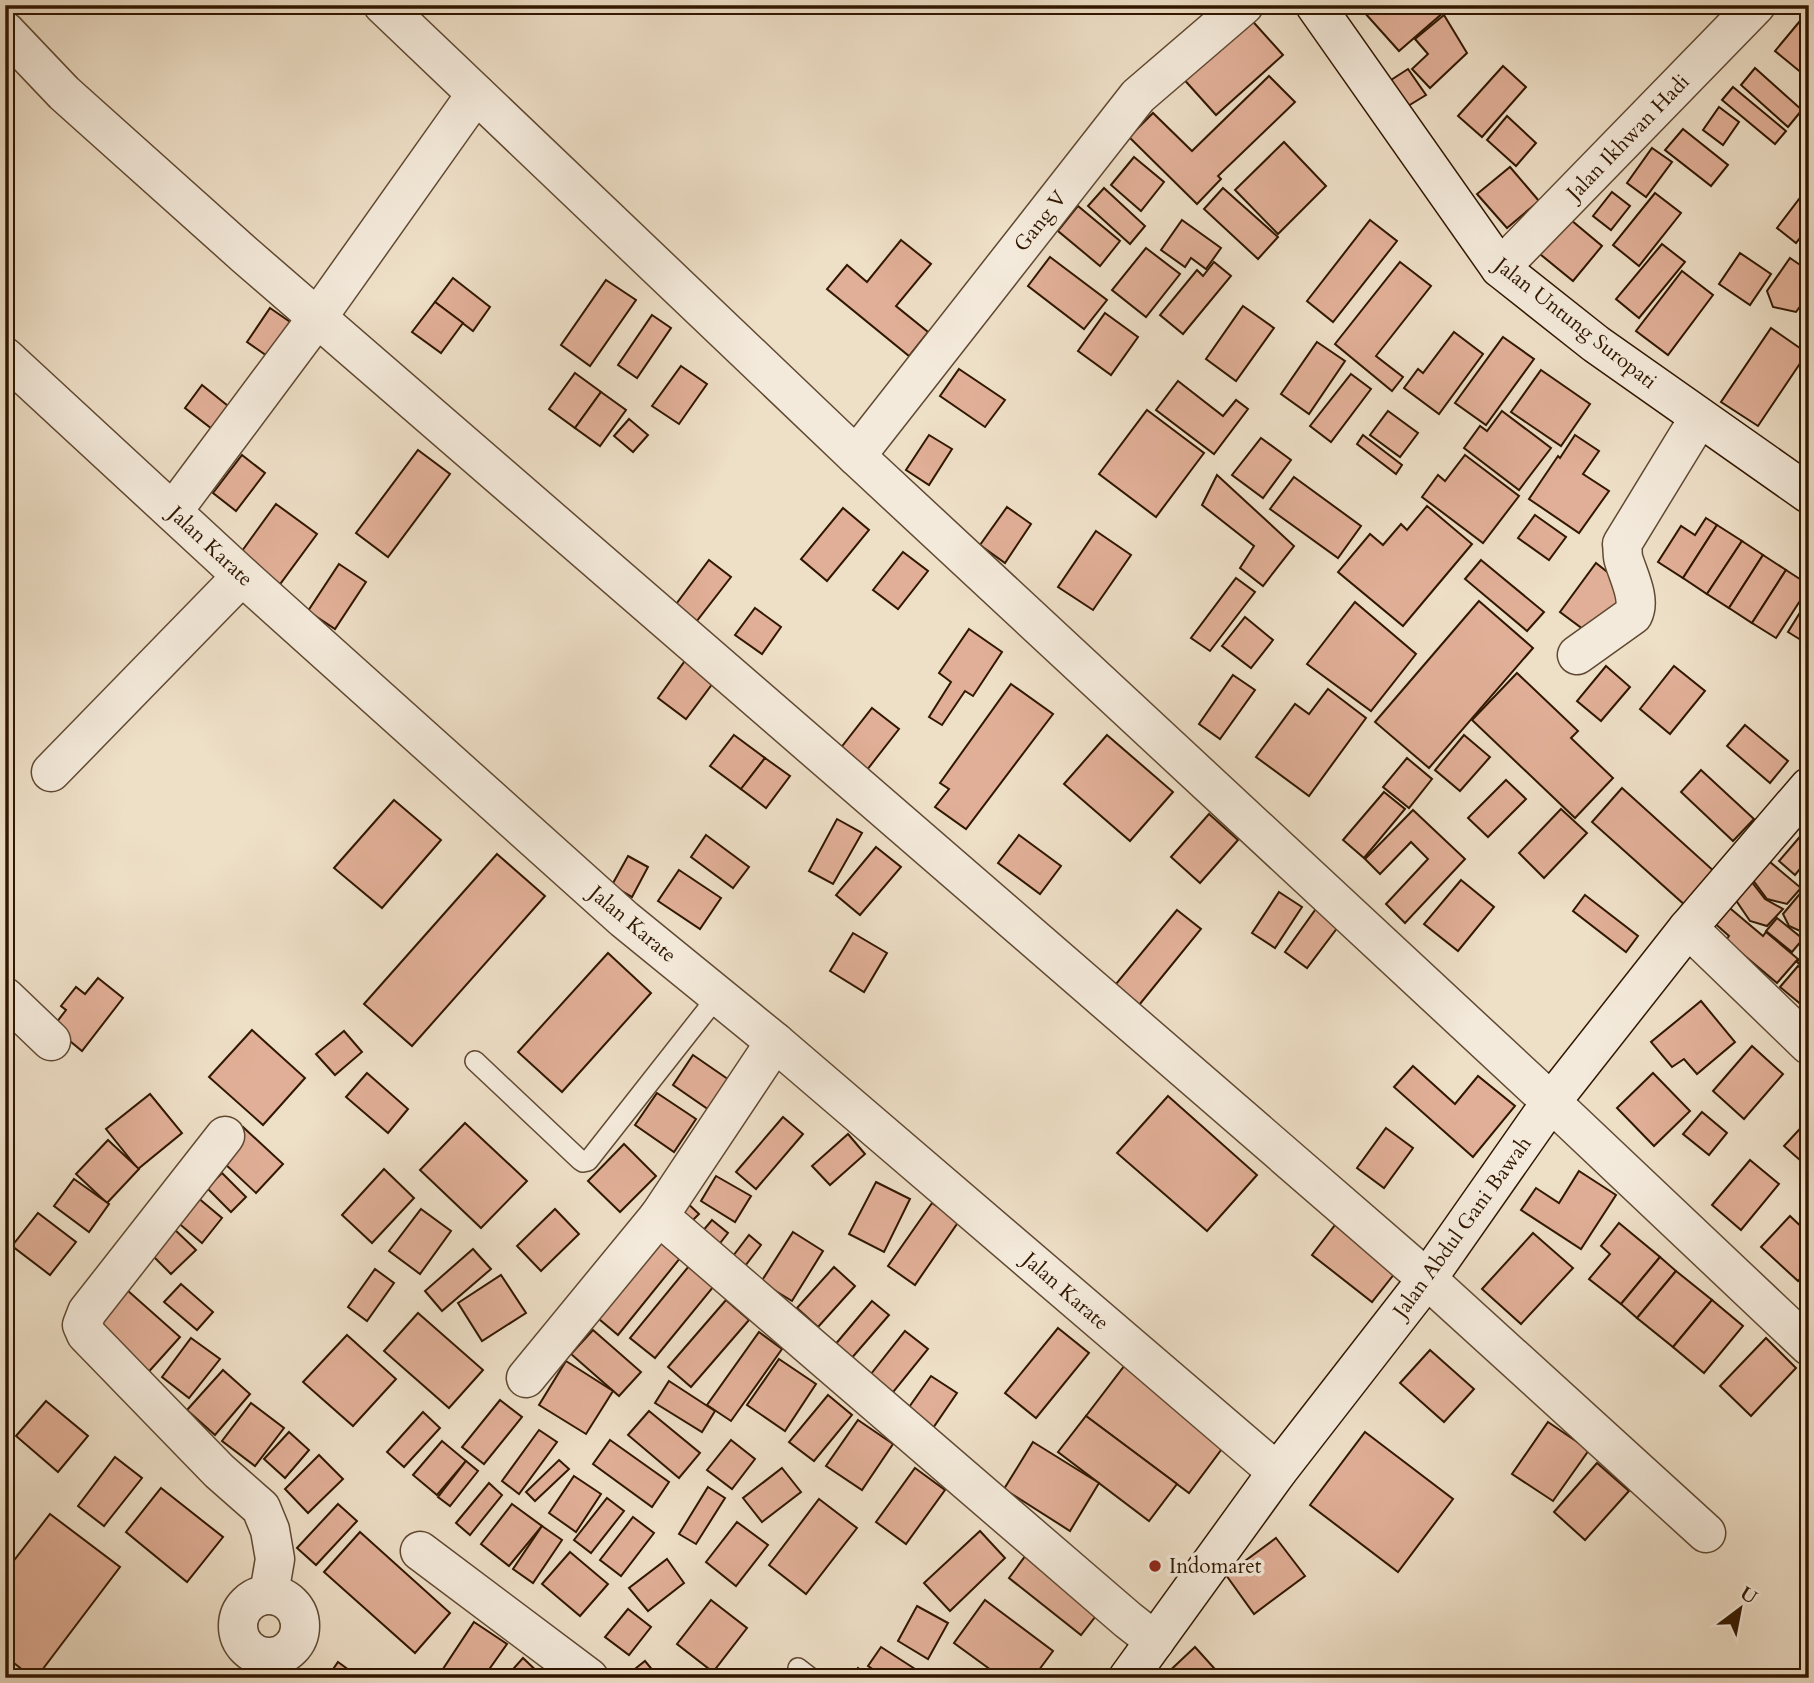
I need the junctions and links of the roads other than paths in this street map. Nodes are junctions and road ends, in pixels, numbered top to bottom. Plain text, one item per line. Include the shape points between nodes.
1 (383, 5) edge
2 (1244, 5) edge
3 (1756, 5) edge
4 (1322, 8) edge
5 (5, 31) edge
6 (476, 94) junction
7 (1500, 268) junction
8 (317, 318) junction
9 (5, 358) edge
10 (1699, 418) junction
11 (856, 456) junction
12 (1804, 482) edge
13 (173, 511) junction
14 (242, 576) junction
15 (1577, 655) dead end
16 (51, 772) dead end
17 (1809, 787) edge
18 (1688, 928) junction
19 (717, 994) junction
20 (5, 997) edge
21 (51, 1041) dead end
22 (775, 1042) junction
23 (1809, 1045) edge
24 (475, 1060) dead end
25 (1551, 1102) junction
26 (225, 1136) dead end
27 (659, 1216) junction
28 (1427, 1279) junction
29 (1809, 1346) edge
30 (526, 1378) dead end
31 (1277, 1472) junction
32 (1706, 1533) dead end
33 (420, 1551) dead end
34 (1155, 1641) junction
35 (275, 1667) edge
36 (589, 1678) edge
37 (1128, 1678) edge

1 - 6 street
2 - 11 street, Gang V via 1138,96
3 - 7 street, Jalan Ikhwan Hadi
4 - 7 street, Jalan Untung Suropati
5 - 8 street via 64,93
6 - 8 street
6 - 11 street
7 - 10 street, Jalan Untung Suropati
8 - 13 street
8 - 28 street
9 - 13 street, Jalan Karate
10 - 12 street, Jalan Untung Suropati
10 - 15 street via 1622,544 1637,608
11 - 25 street
13 - 14 street, Jalan Karate
14 - 16 street
14 - 19 street, Jalan Karate via 624,919
17 - 18 street, Jalan Abdul Gani Bawah
18 - 23 street
18 - 25 street, Jalan Abdul Gani Bawah
19 - 22 street, Jalan Karate
19 - 24 lane via 588,1161 580,1160
20 - 21 street
22 - 27 street
22 - 31 street, Jalan Karate
25 - 28 street, Jalan Abdul Gani Bawah
25 - 29 street
26 - 35 street via 87,1312 82,1325 219,1471 261,1508 271,1530 275,1559 269,1594 258,1596 241,1610 238,1631 249,1650
27 - 30 street
27 - 34 street
28 - 31 street, Jalan Abdul Gani Bawah
28 - 32 street
31 - 34 street, Jalan Abdul Gani Bawah
33 - 36 street
34 - 37 street, Jalan Abdul Gani Bawah

